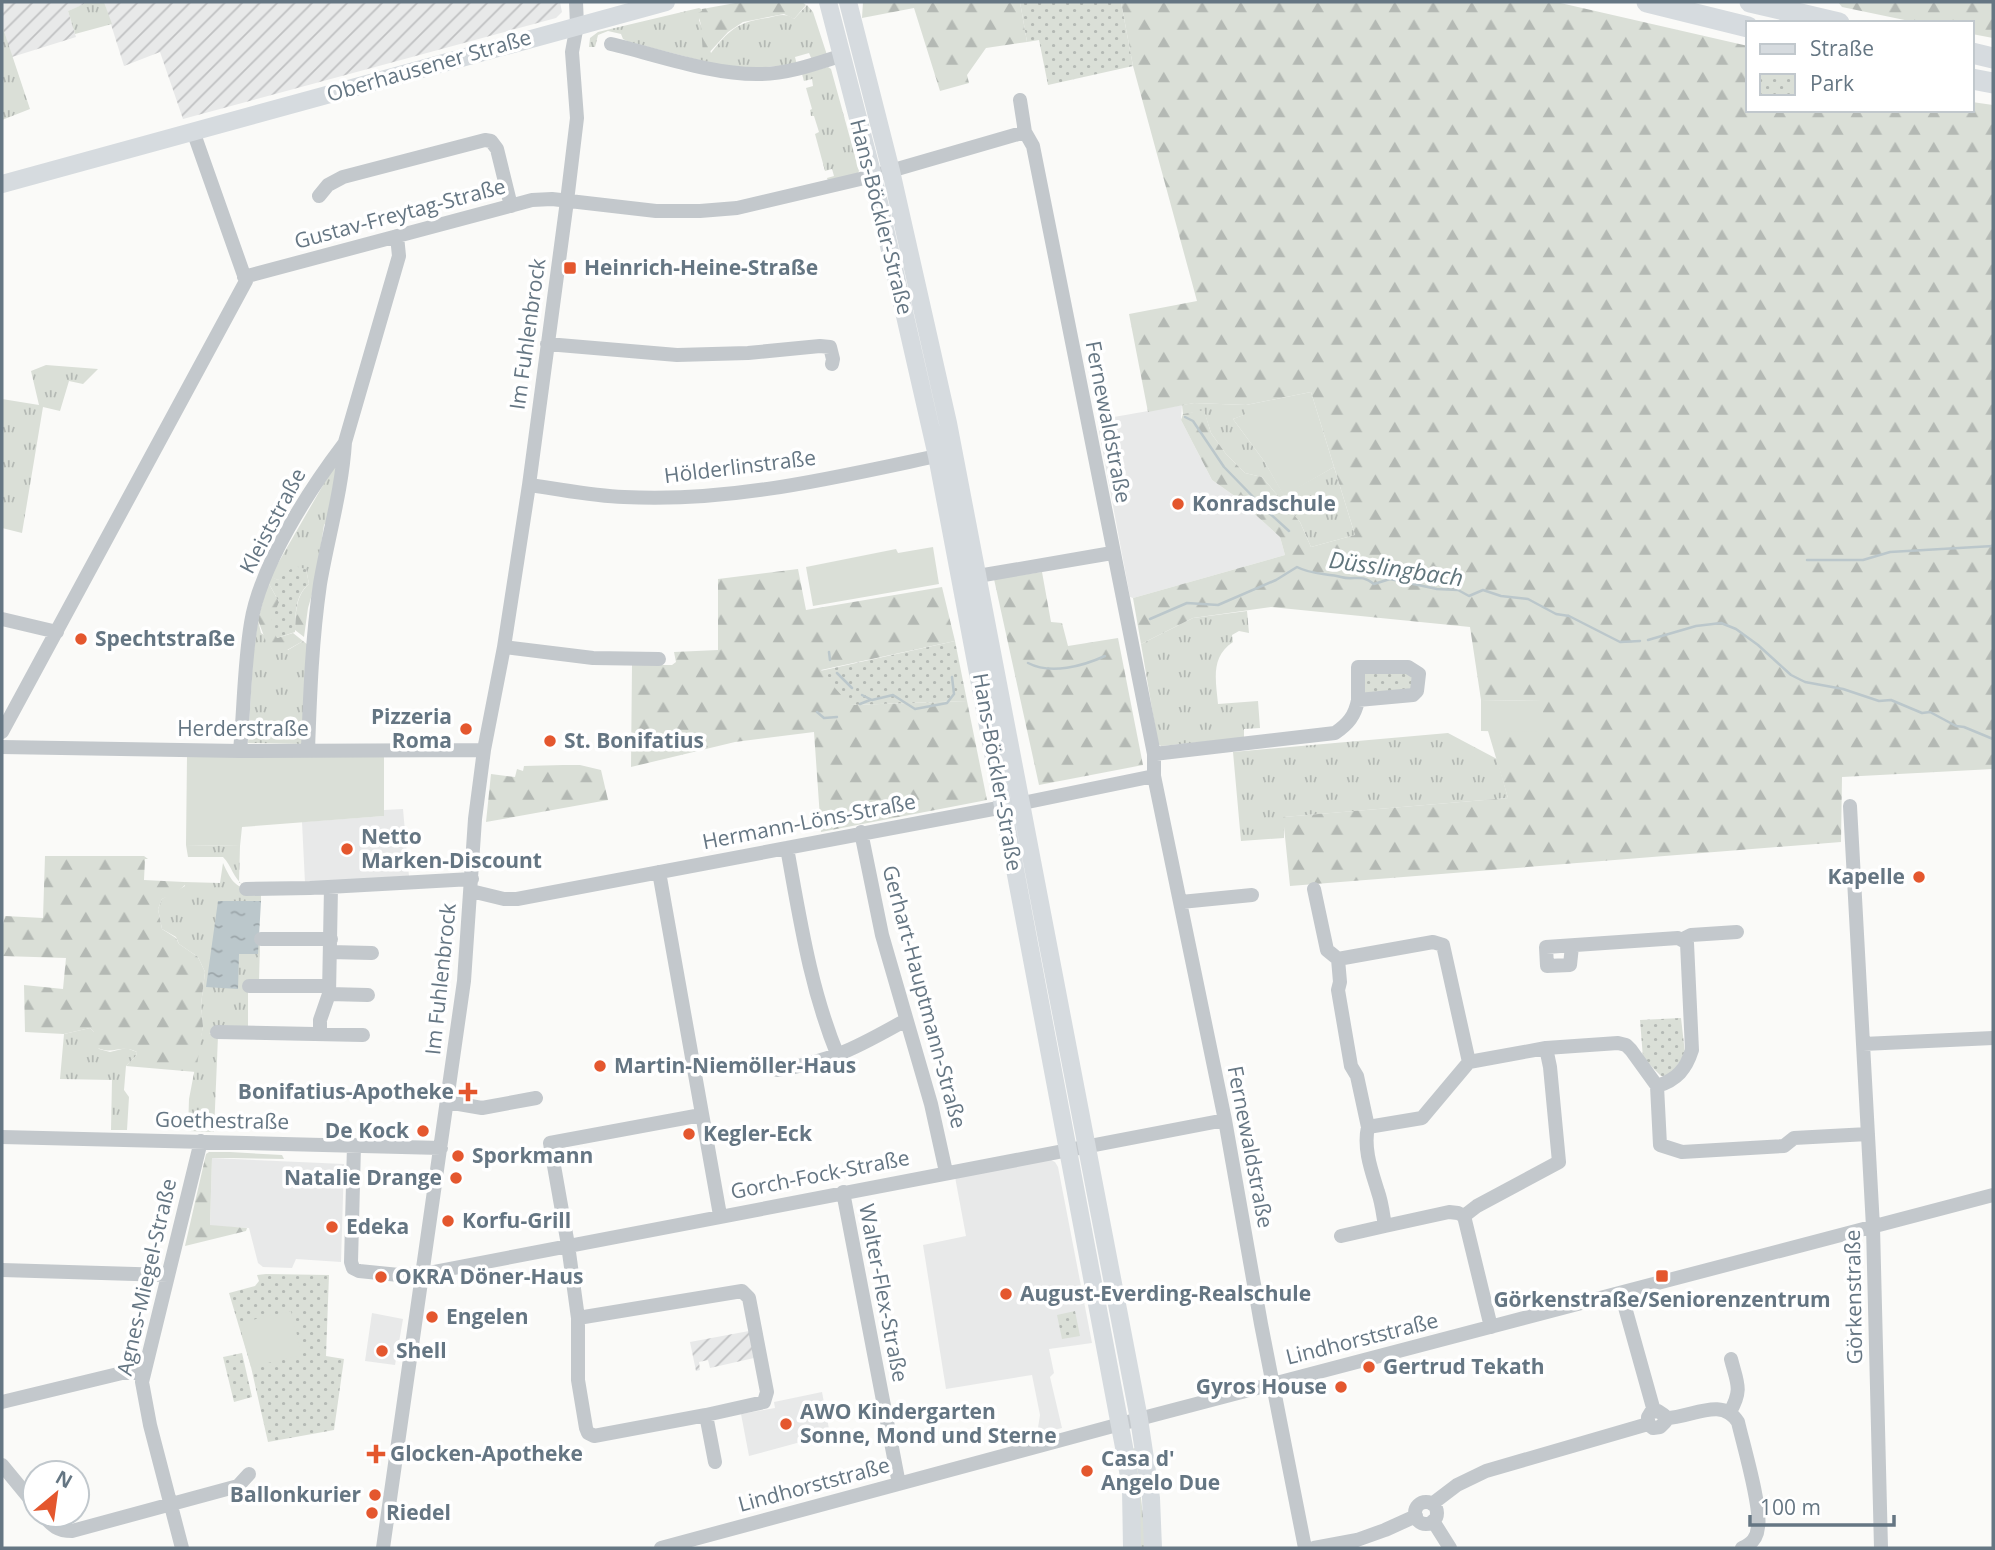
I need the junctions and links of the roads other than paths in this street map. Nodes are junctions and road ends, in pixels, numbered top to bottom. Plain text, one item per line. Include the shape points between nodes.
1 (576, 2) edge
2 (666, 2) edge
3 (848, 2) edge
4 (1647, 2) edge
5 (1750, 2) edge
6 (825, 4) edge
7 (1831, 21) edge
8 (577, 25) junction
9 (1746, 27) edge
10 (611, 44) dead end
11 (1974, 53) edge
12 (840, 56) junction
13 (1993, 58) edge
14 (1974, 79) edge
15 (1993, 83) edge
16 (1020, 100) dead end
17 (193, 131) junction
18 (1025, 131) junction
19 (891, 171) junction
20 (873, 176) junction
21 (2, 184) edge
22 (319, 196) dead end
23 (567, 201) junction
24 (511, 206) junction
25 (397, 236) junction
26 (244, 276) junction
27 (547, 344) junction
28 (832, 364) dead end
29 (345, 442) junction
30 (945, 454) junction
31 (529, 485) junction
32 (1112, 553) junction
33 (978, 576) junction
34 (2, 619) edge
35 (57, 632) junction
36 (504, 647) junction
37 (659, 659) dead end
38 (1358, 700) dead end
39 (2, 732) edge
40 (2, 747) edge
41 (308, 750) junction
42 (484, 750) junction
43 (240, 751) junction
44 (1154, 754) junction
45 (1154, 776) junction
46 (1013, 805) junction
47 (1850, 806) dead end
48 (861, 832) junction
49 (787, 848) junction
50 (659, 872) junction
51 (471, 885) junction
52 (331, 887) junction
53 (246, 889) dead end
54 (1314, 889) dead end
55 (1252, 895) dead end
56 (1181, 902) junction
57 (1737, 933) dead end
58 (261, 939) dead end
59 (1683, 939) junction
60 (330, 945) junction
61 (1572, 946) dead end
62 (372, 953) dead end
63 (1338, 959) junction
64 (249, 986) dead end
65 (329, 990) junction
66 (368, 995) dead end
67 (906, 1020) junction
68 (217, 1032) dead end
69 (320, 1034) junction
70 (363, 1035) dead end
71 (1993, 1038) edge
72 (1863, 1044) junction
73 (1546, 1048) junction
74 (838, 1056) junction
75 (1469, 1062) junction
76 (777, 1070) dead end
77 (1657, 1087) junction
78 (536, 1098) dead end
79 (447, 1102) junction
80 (701, 1115) junction
81 (1224, 1120) junction
82 (1368, 1127) junction
83 (1868, 1134) junction
84 (2, 1137) edge
85 (201, 1141) junction
86 (354, 1145) junction
87 (1086, 1146) junction
88 (440, 1148) junction
89 (1068, 1149) junction
90 (946, 1172) junction
91 (843, 1192) junction
92 (1993, 1195) edge
93 (720, 1215) junction
94 (1464, 1216) junction
95 (1385, 1226) junction
96 (1874, 1227) junction
97 (1341, 1236) dead end
98 (569, 1245) junction
99 (2, 1270) edge
100 (423, 1274) junction
101 (168, 1275) junction
102 (1621, 1293) junction
103 (578, 1318) junction
104 (1491, 1328) junction
105 (1731, 1359) dead end
106 (144, 1373) junction
107 (1274, 1383) junction
108 (2, 1402) edge
109 (1730, 1412) junction
110 (706, 1415) junction
111 (1656, 1418) junction
112 (1139, 1419) junction
113 (1120, 1425) junction
114 (715, 1462) dead end
115 (2, 1465) edge
116 (249, 1474) dead end
117 (898, 1484) junction
118 (21, 1488) edge
119 (1432, 1504) junction
120 (170, 1505) junction
121 (1416, 1516) junction
122 (1433, 1521) junction
123 (91, 1526) edge
124 (58, 1529) edge
125 (80, 1529) edge
126 (182, 1548) edge
127 (383, 1548) edge
128 (660, 1548) edge
129 (1132, 1548) edge
130 (1153, 1548) edge
131 (1305, 1548) edge
132 (1314, 1548) edge
133 (1450, 1548) edge
134 (1742, 1548) edge
135 (1881, 1548) edge

1 - 8 street, Im Fuhlenbrock
2 - 8 main road, Oberhausener Straße
3 - 19 main road, Hans-Böckler-Straße
4 - 9 highway
5 - 7 highway
6 - 12 main road, Hans-Böckler-Straße
8 - 17 main road, Oberhausener Straße
8 - 23 street, Im Fuhlenbrock via 572,52 577,118
10 - 12 street via 739,74 775,72
11 - 13 highway
12 - 20 main road, Hans-Böckler-Straße
14 - 15 highway
16 - 18 street, Fernewaldstraße
17 - 21 main road, Oberhausener Straße
17 - 26 street
18 - 19 street, Gustav-Freytag-Straße
18 - 32 street, Fernewaldstraße via 1033,146
19 - 20 street, Gustav-Freytag-Straße
19 - 30 main road, Hans-Böckler-Straße
20 - 23 street, Gustav-Freytag-Straße via 737,208 656,211
20 - 30 main road, Hans-Böckler-Straße
22 - 24 street via 343,177 485,140 498,149
23 - 24 street, Gustav-Freytag-Straße via 542,199
23 - 27 street, Im Fuhlenbrock
24 - 25 street, Gustav-Freytag-Straße
25 - 26 street, Gustav-Freytag-Straße
25 - 29 street, Kleiststraße via 399,256
26 - 35 street via 242,290
27 - 28 street via 677,355 820,346 830,347
27 - 31 street, Im Fuhlenbrock
29 - 41 street, Kleiststraße via 315,624
29 - 43 street, Kleiststraße via 262,579 251,622
30 - 31 street, Hölderlinstraße via 765,489 696,496 622,497
30 - 33 main road, Hans-Böckler-Straße
30 - 46 main road, Hans-Böckler-Straße
31 - 36 street, Im Fuhlenbrock
32 - 33 street
32 - 44 street, Fernewaldstraße
33 - 46 main road, Hans-Böckler-Straße
34 - 35 street
35 - 39 street
36 - 37 street via 593,658
36 - 42 street, Im Fuhlenbrock
38 - 44 street via 1349,723 1335,733
40 - 43 street, Herderstraße
41 - 42 street, Herderstraße
41 - 43 street, Herderstraße
42 - 51 street, Im Fuhlenbrock
44 - 45 street, Fernewaldstraße
45 - 46 street, Hermann-Löns-Straße
45 - 56 street, Fernewaldstraße
46 - 48 street, Hermann-Löns-Straße
46 - 87 main road, Hans-Böckler-Straße
46 - 89 main road, Hans-Böckler-Straße
47 - 72 street, Görkenstraße
48 - 49 street, Hermann-Löns-Straße
48 - 67 street, Gerhart-Hauptmann-Straße via 882,935
49 - 50 street, Hermann-Löns-Straße
49 - 74 street via 809,965
50 - 51 street, Hermann-Löns-Straße via 517,899 504,899
50 - 80 street
51 - 52 street, Hermann-Löns-Straße
51 - 79 street, Im Fuhlenbrock via 465,973
52 - 53 street, Hermann-Löns-Straße
52 - 60 street
54 - 63 street via 1327,950
55 - 56 street
56 - 81 street, Fernewaldstraße
57 - 59 street
58 - 60 street
59 - 61 street
59 - 77 street via 1689,950 1692,1050 1686,1067 1671,1082
60 - 62 street
60 - 65 street
63 - 75 street via 1433,942 1443,945
63 - 82 street via 1338,990 1351,1066
64 - 65 street
65 - 66 street
65 - 69 street
67 - 74 street
67 - 90 street, Gerhart-Hauptmann-Straße via 932,1104
68 - 69 street
69 - 70 street
71 - 72 street
72 - 83 street, Görkenstraße
73 - 75 street
73 - 77 street via 1626,1045
73 - 94 street via 1559,1162
74 - 76 street
75 - 82 street via 1422,1118
77 - 83 street via 1660,1145 1682,1152 1784,1146 1794,1138
78 - 79 street via 482,1108
79 - 88 street, Im Fuhlenbrock
80 - 93 street
80 - 98 street via 550,1143
81 - 87 street, Gorch-Fock-Straße
81 - 107 street, Fernewaldstraße
82 - 95 street via 1372,1179
83 - 96 street, Görkenstraße
84 - 85 street, Goethestraße
85 - 86 street, Goethestraße
85 - 101 street, Agnes-Miegel-Straße
86 - 88 street, Goethestraße
86 - 100 street via 354,1268
87 - 89 street, Gorch-Fock-Straße
87 - 112 main road, Hans-Böckler-Straße
88 - 100 street, Im Fuhlenbrock
89 - 90 street, Gorch-Fock-Straße
89 - 113 main road, Hans-Böckler-Straße
90 - 91 street, Gorch-Fock-Straße
91 - 93 street, Gorch-Fock-Straße
91 - 117 street, Walter-Flex-Straße
92 - 96 street, Lindhorststraße
93 - 98 street, Gorch-Fock-Straße
94 - 95 street via 1449,1212
94 - 104 street
95 - 97 street
96 - 102 street, Lindhorststraße
96 - 135 street, Görkenstraße
98 - 100 street, Gorch-Fock-Straße
98 - 103 street
99 - 101 street
100 - 127 street, Im Fuhlenbrock
101 - 106 street, Agnes-Miegel-Straße
102 - 104 street, Lindhorststraße
102 - 111 street
103 - 110 street via 578,1380 588,1433 594,1436
103 - 110 street via 736,1290 747,1293 766,1397 759,1405
104 - 107 street, Lindhorststraße
105 - 109 street via 1739,1392
106 - 108 street via 122,1373
106 - 120 street, Agnes-Miegel-Straße via 143,1393
107 - 112 street, Lindhorststraße
107 - 131 street, Fernewaldstraße
109 - 111 street via 1714,1409 1674,1419
109 - 134 street via 1738,1422 1759,1518 1755,1539
110 - 114 street
111 - 119 street via 1486,1471
112 - 113 street, Lindhorststraße
112 - 130 main road, Hans-Böckler-Straße
113 - 117 street, Lindhorststraße
113 - 129 main road, Hans-Böckler-Straße via 1131,1489
115 - 118 street
116 - 120 street via 238,1486
117 - 128 street, Lindhorststraße
119 - 121 street via 1419,1504
119 - 122 street via 1437,1514
120 - 123 street
120 - 126 street, Agnes-Miegel-Straße
121 - 122 street via 1421,1522
121 - 132 street via 1357,1539
122 - 133 street
124 - 125 street

